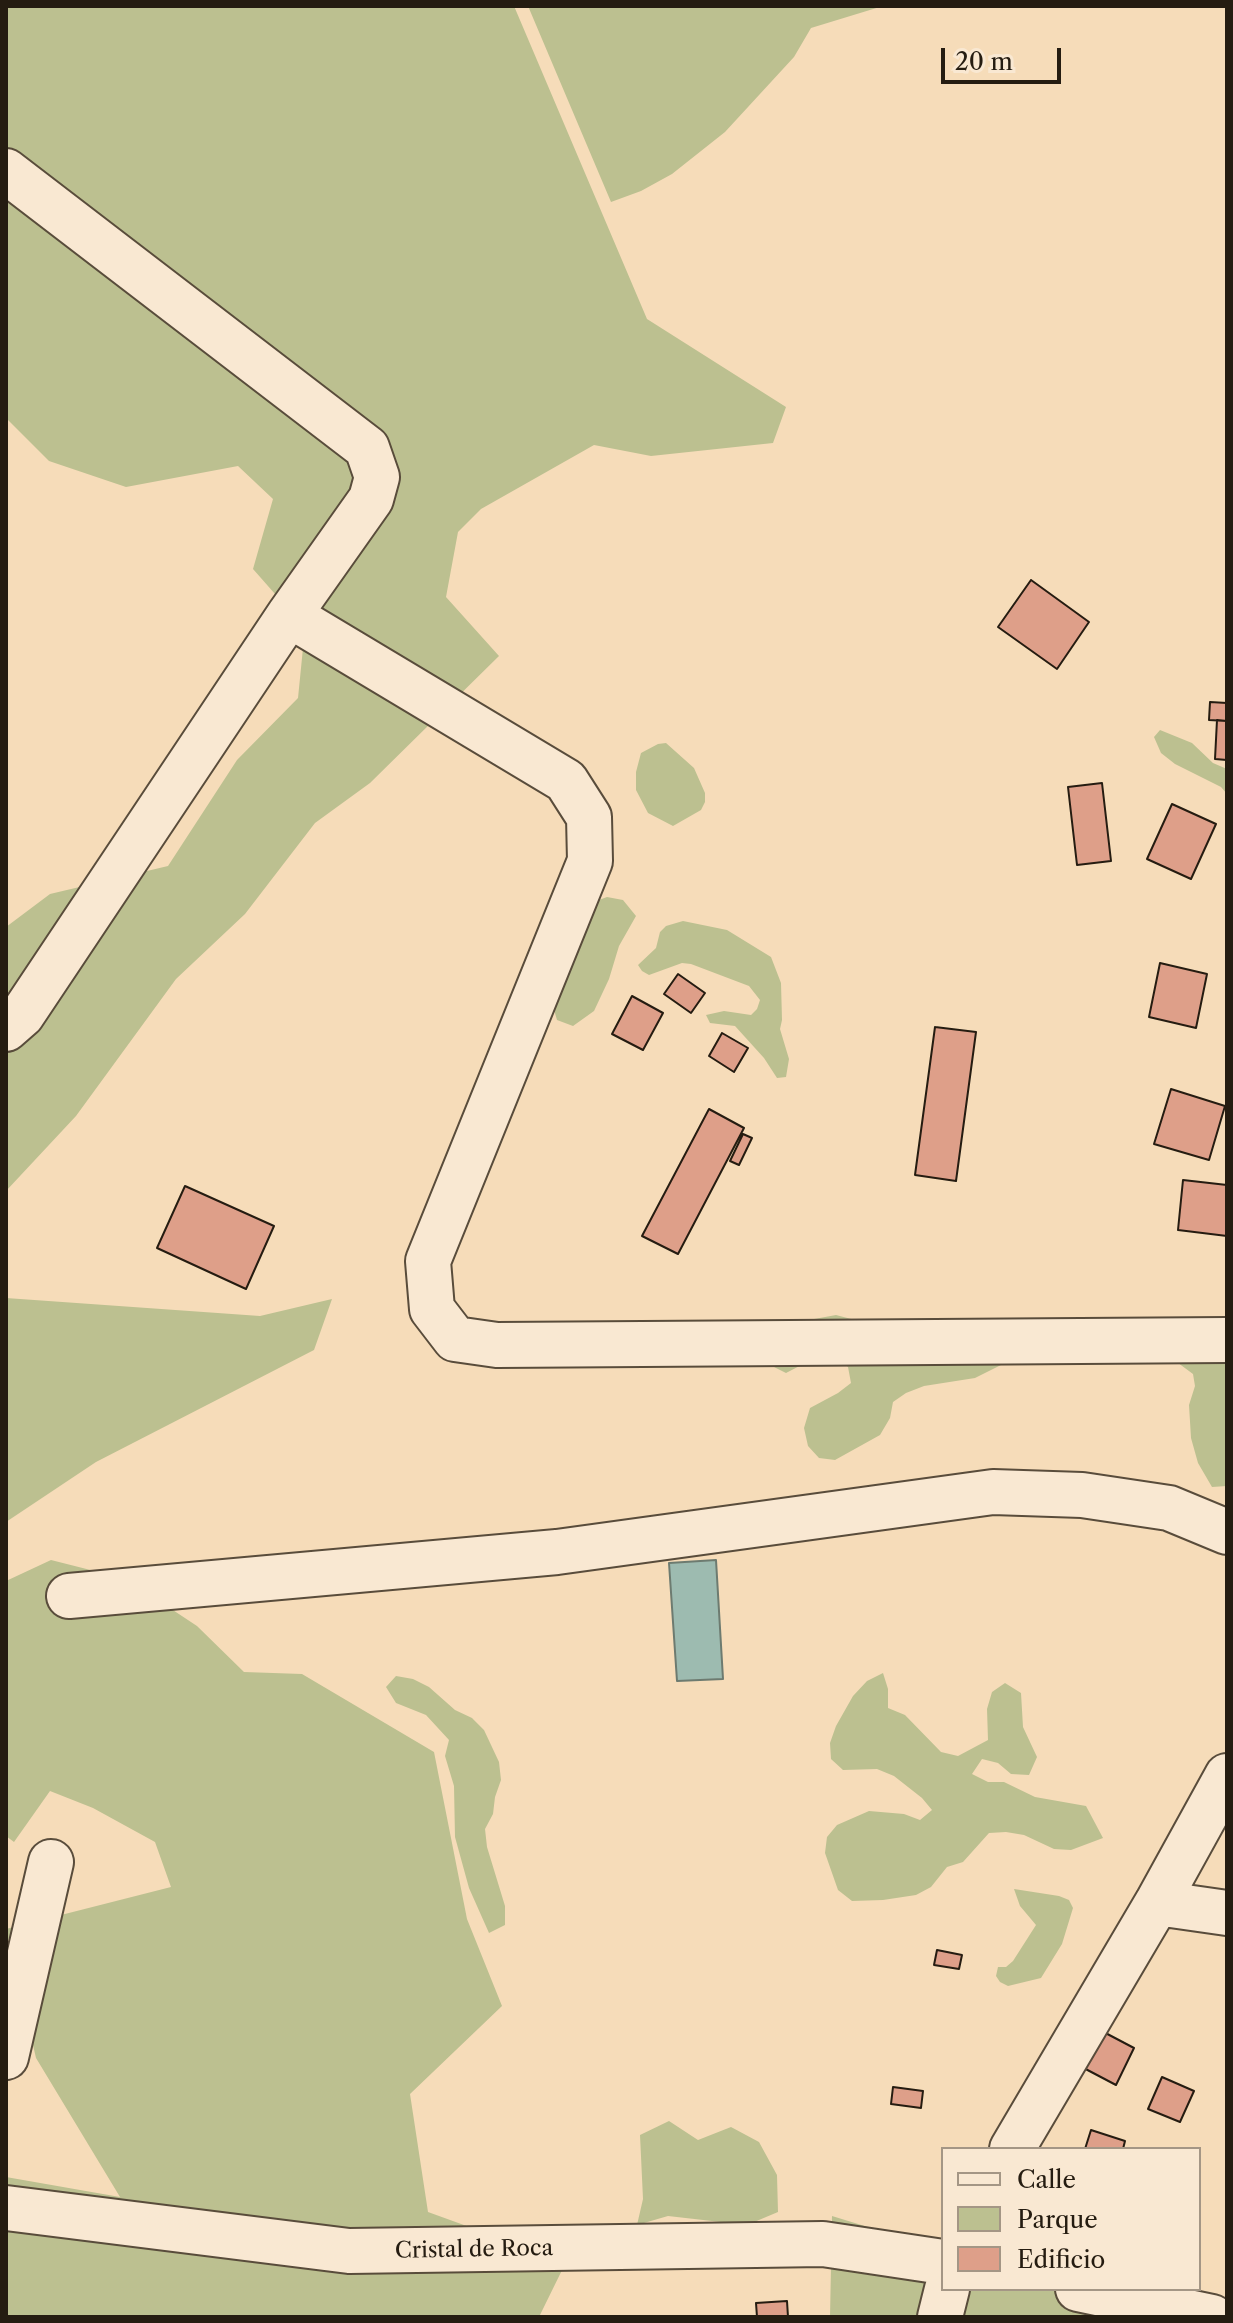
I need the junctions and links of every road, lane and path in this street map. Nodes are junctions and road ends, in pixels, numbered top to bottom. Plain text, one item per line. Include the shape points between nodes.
1 (6, 171) edge
2 (289, 615) junction
3 (6, 1029) edge
4 (1227, 1340) edge
5 (1227, 1532) edge
6 (69, 1596) dead end
7 (1227, 1776) edge
8 (51, 1862) dead end
9 (1157, 1903) junction
10 (1227, 1913) edge
11 (6, 2057) edge
12 (1013, 2147) edge
13 (6, 2208) edge
14 (941, 2262) edge
15 (946, 2291) edge
16 (1088, 2291) edge
17 (940, 2317) edge
18 (1212, 2317) edge

1 - 2 street via 367,448 377,477 371,499
2 - 3 street via 22,1015
2 - 4 street via 566,781 589,817 590,861 428,1261 432,1309 455,1339 497,1345
5 - 6 street via 1169,1508 1082,1495 993,1492 557,1552
7 - 9 street
8 - 11 street
9 - 10 street
9 - 12 street
13 - 14 street, Cristal de Roca via 349,2251 823,2244
15 - 17 street
16 - 18 street

